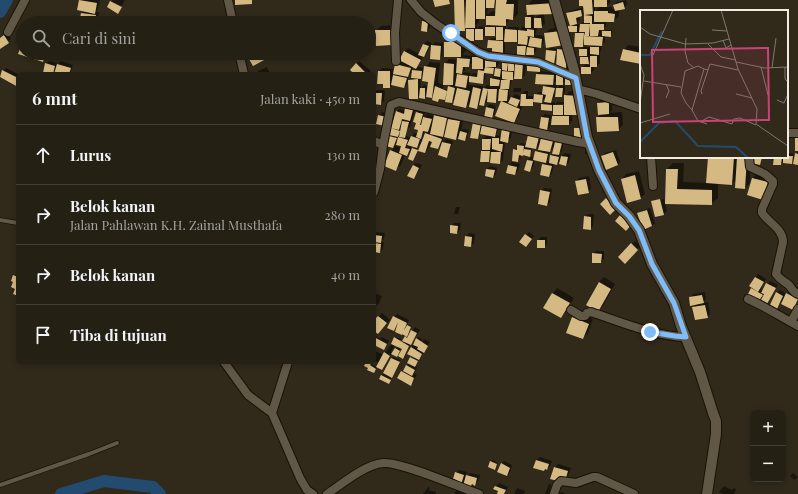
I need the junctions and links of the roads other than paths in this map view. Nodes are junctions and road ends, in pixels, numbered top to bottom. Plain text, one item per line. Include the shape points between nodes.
1 (25, 0) edge
2 (228, 0) edge
3 (398, 0) edge
4 (411, 0) edge
5 (554, 0) edge
6 (16, 16) edge
7 (231, 16) edge
8 (16, 17) edge
9 (8, 32) dead end
10 (241, 60) edge
11 (396, 61) dead end
12 (244, 72) edge
13 (576, 78) junction
14 (578, 90) junction
15 (640, 109) edge
16 (376, 142) edge
17 (590, 144) junction
18 (384, 145) junction
19 (651, 158) edge
20 (749, 158) edge
21 (376, 184) edge
22 (653, 186) dead end
23 (0, 220) edge
24 (16, 223) edge
25 (798, 294) edge
26 (748, 299) dead end
27 (798, 309) edge
28 (571, 310) dead end
29 (794, 324) edge
30 (686, 337) junction
31 (225, 364) edge
32 (287, 364) edge
33 (272, 412) junction
34 (116, 443) dead end
35 (0, 485) edge
36 (313, 494) edge
37 (327, 494) edge
38 (479, 494) edge
39 (554, 494) edge
40 (634, 494) edge
41 (707, 494) edge

1 - 6 street
2 - 7 street
3 - 11 street
4 - 13 street via 436,24 478,52 488,56 538,62
5 - 13 street
8 - 9 street
10 - 12 street
13 - 14 street
14 - 15 street
14 - 17 street
16 - 18 street
17 - 18 street via 399,102 391,106
17 - 30 street via 599,170 616,203 639,230 652,264 674,303
18 - 21 street
19 - 22 street
20 - 25 street via 750,167 765,174 774,182 762,213 783,237 776,274
23 - 24 lane
26 - 29 street
27 - 29 street
28 - 30 street via 581,316 591,312 650,332
30 - 41 street via 716,421
31 - 33 street via 248,395
32 - 33 street
33 - 36 street via 300,478 307,490
34 - 35 lane
37 - 38 street via 365,469 382,463 401,466
39 - 40 street via 557,484 561,481 576,483 597,477

